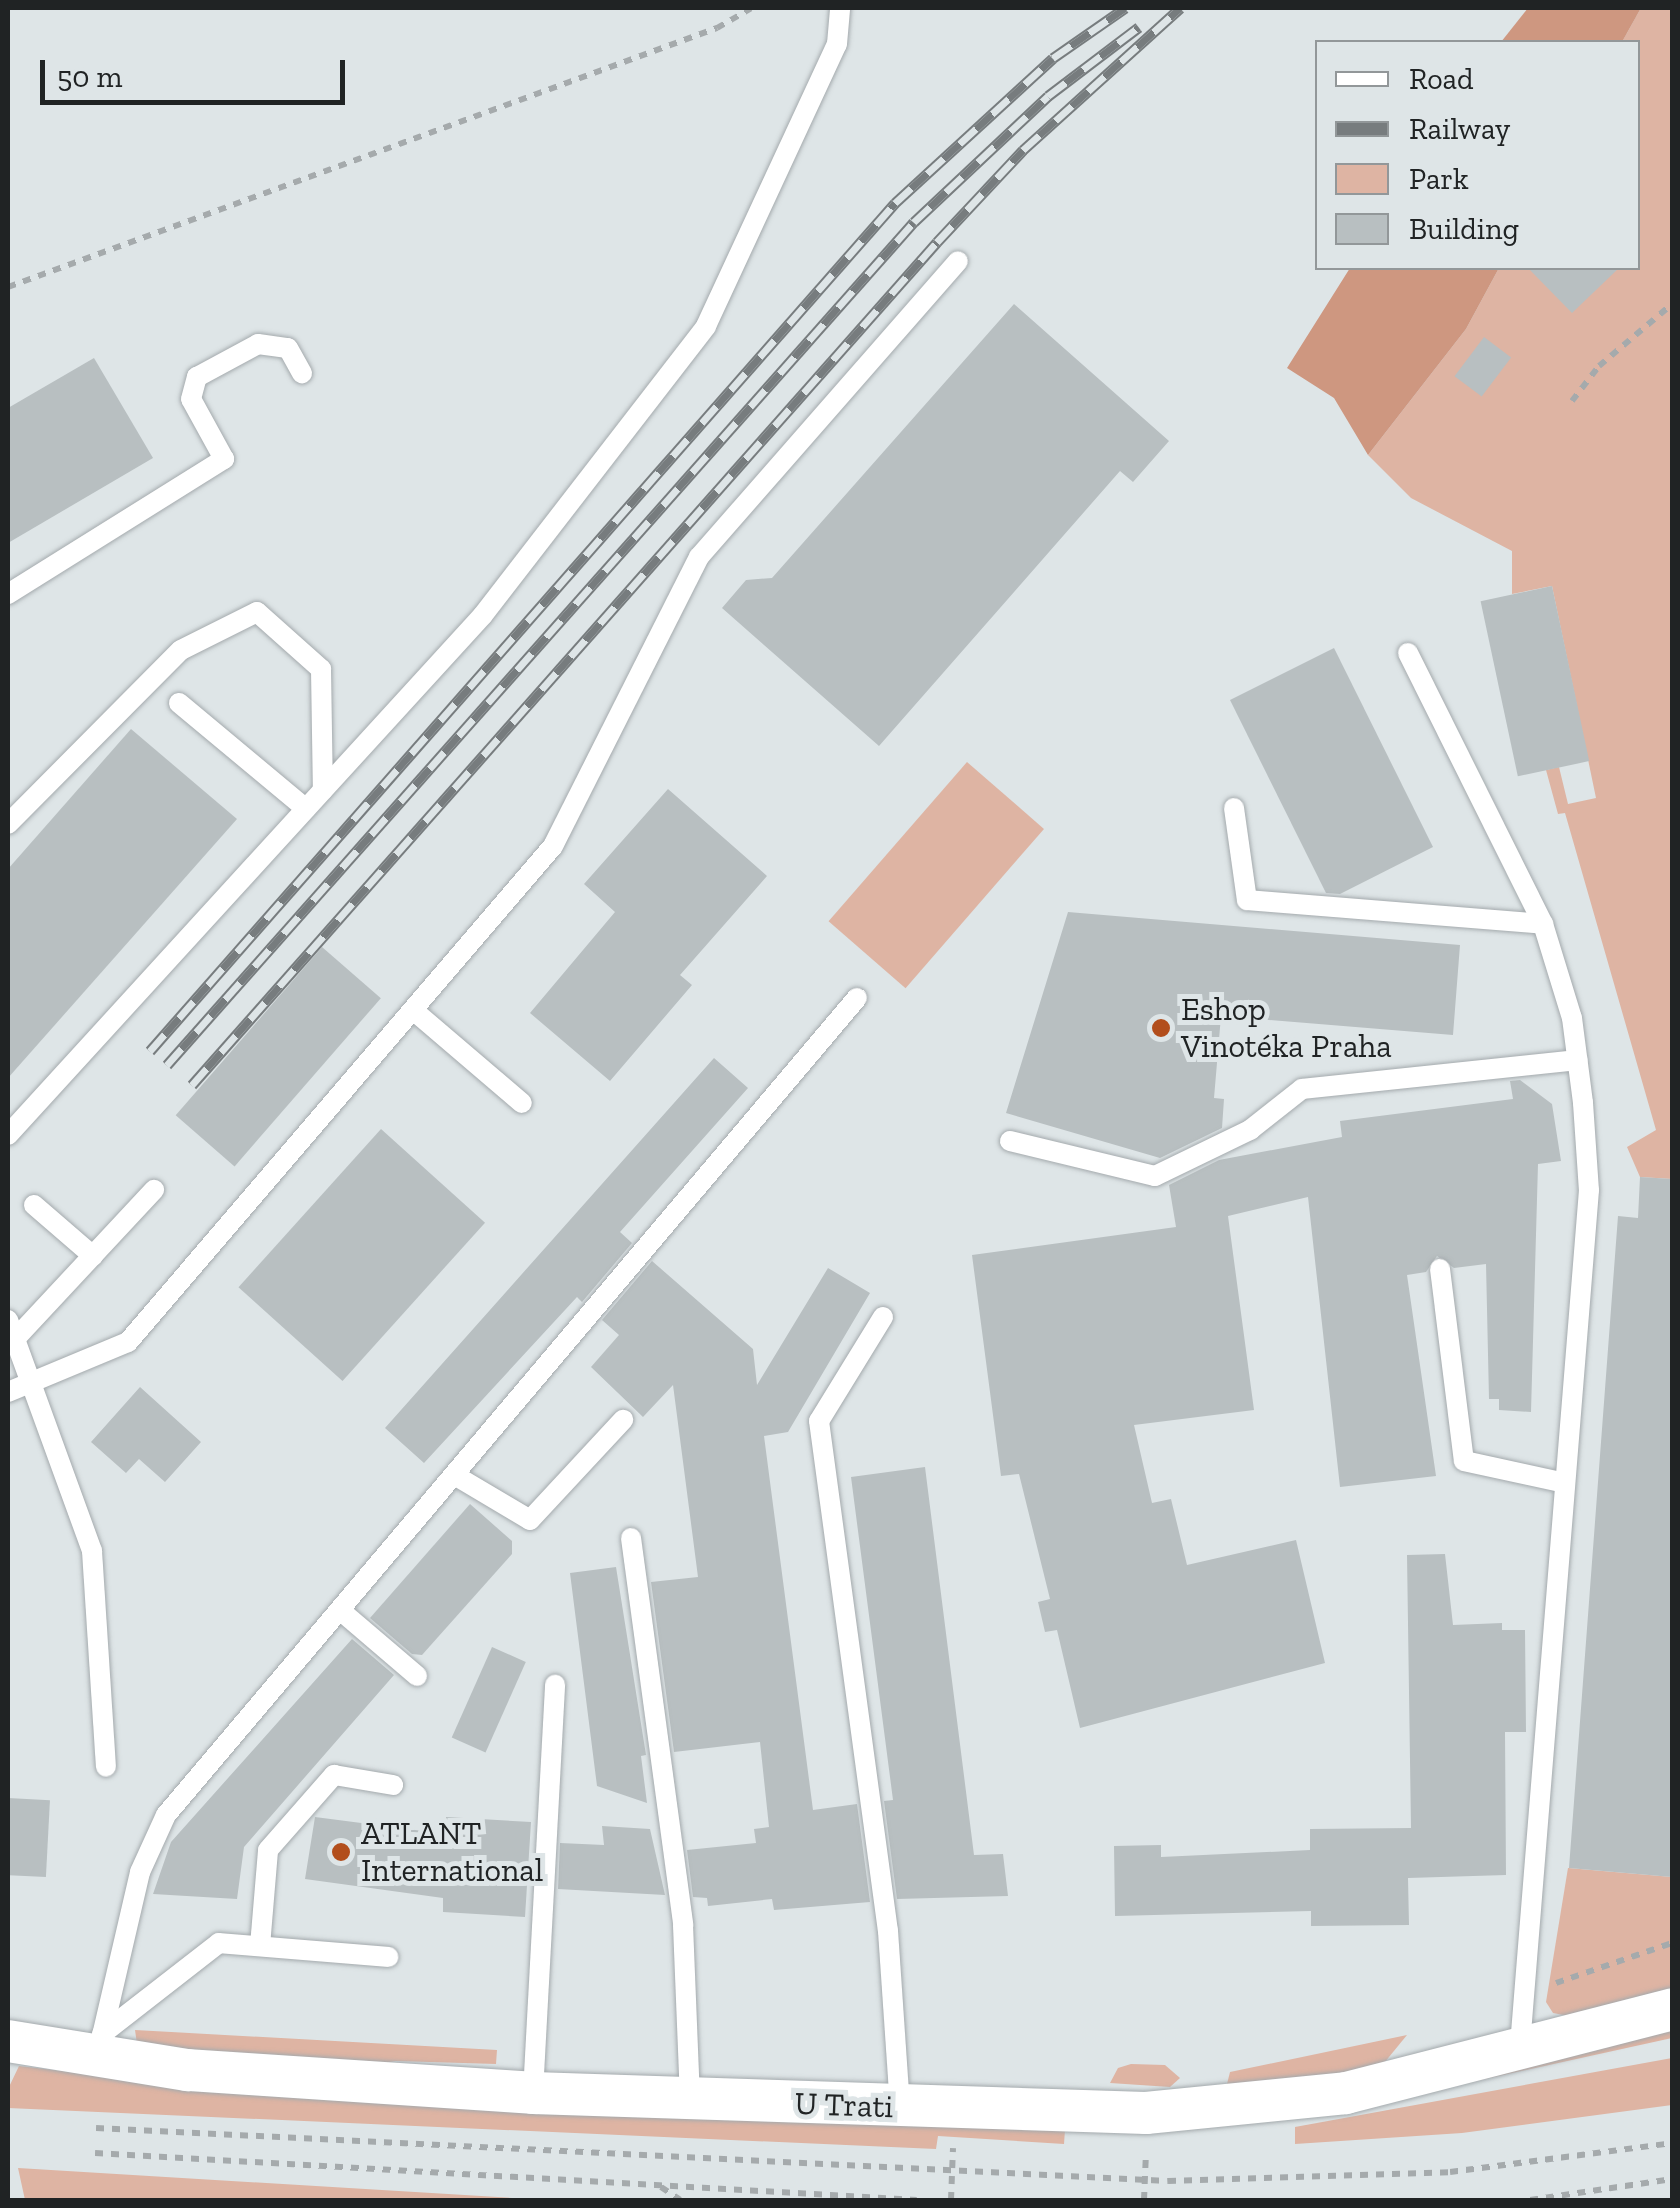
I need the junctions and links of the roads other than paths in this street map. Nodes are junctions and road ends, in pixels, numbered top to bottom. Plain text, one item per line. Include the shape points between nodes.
1 (840, 8) edge
2 (958, 261) dead end
3 (302, 373) dead end
4 (8, 594) edge
5 (1408, 653) dead end
6 (180, 704) dead end
7 (323, 790) junction
8 (1234, 808) dead end
9 (306, 809) junction
10 (8, 824) edge
11 (1543, 924) junction
12 (857, 998) dead end
13 (413, 1010) junction
14 (1577, 1060) junction
15 (522, 1103) dead end
16 (8, 1135) edge
17 (1010, 1140) dead end
18 (154, 1190) dead end
19 (34, 1206) dead end
20 (93, 1256) junction
21 (1440, 1269) dead end
22 (883, 1317) dead end
23 (12, 1330) edge
24 (32, 1383) junction
25 (8, 1392) edge
26 (623, 1420) dead end
27 (456, 1476) junction
28 (1565, 1484) junction
29 (631, 1538) dead end
30 (341, 1610) junction
31 (417, 1676) dead end
32 (555, 1685) dead end
33 (106, 1767) dead end
34 (393, 1785) dead end
35 (260, 1946) junction
36 (388, 1957) dead end
37 (1672, 2010) edge
38 (8, 2041) edge
39 (100, 2046) junction
40 (1520, 2046) junction
41 (533, 2093) junction
42 (690, 2099) junction
43 (900, 2107) junction

1 - 7 lane via 837,44 706,326 483,615
2 - 13 lane via 699,557 553,846
3 - 4 lane via 288,348 258,344 197,376 191,399 224,459
5 - 11 lane
6 - 9 lane
7 - 9 lane
7 - 10 lane via 321,669 257,612 181,650
8 - 11 lane via 1247,900
9 - 16 lane
11 - 14 lane
12 - 27 lane
13 - 15 lane
13 - 24 lane via 128,1342
14 - 17 lane via 1302,1089 1250,1130 1155,1176
14 - 28 lane via 1589,1190
18 - 20 lane
19 - 20 lane
20 - 23 lane
21 - 28 lane via 1464,1461
22 - 43 lane via 820,1421 888,1931
23 - 24 lane
24 - 25 lane
24 - 33 lane via 92,1552
26 - 27 lane via 530,1520
27 - 30 lane
28 - 40 lane
29 - 42 lane via 682,1925
30 - 31 lane
30 - 39 lane via 166,1815 140,1872
32 - 41 lane
34 - 35 lane via 334,1775 268,1850
35 - 36 lane
35 - 39 lane via 219,1943
37 - 40 street, U Trati
38 - 39 street, U Trati
39 - 41 street, U Trati via 188,2070
40 - 43 street, U Trati via 1346,2093 1262,2104 1146,2113
41 - 42 street, U Trati
42 - 43 street, U Trati

